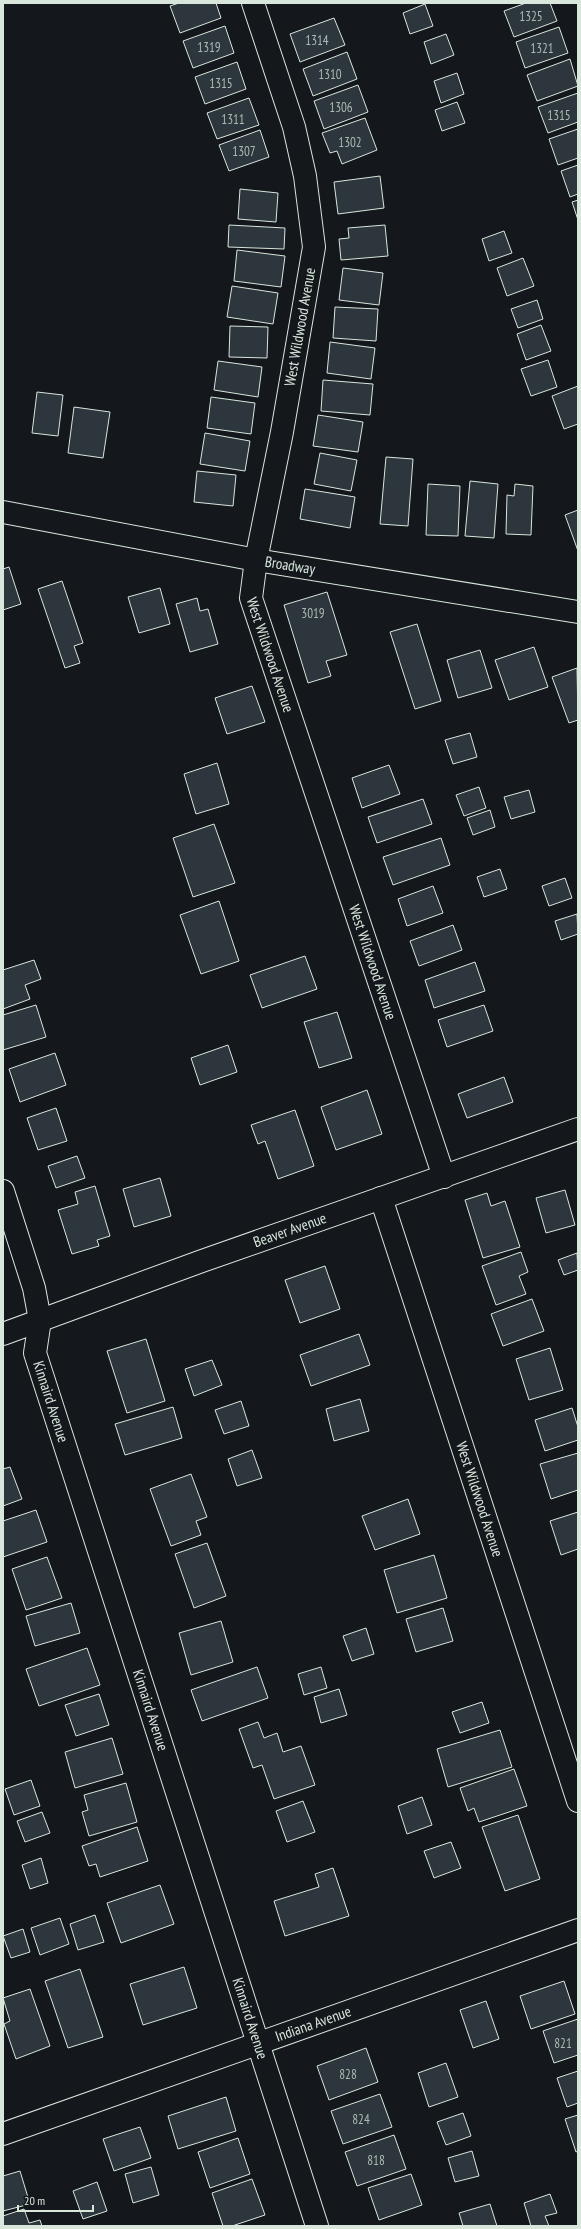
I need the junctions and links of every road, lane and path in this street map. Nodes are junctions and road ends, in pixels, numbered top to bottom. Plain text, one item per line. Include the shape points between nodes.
1 (253, 3) edge
2 (3, 512) edge
3 (256, 560) junction
4 (578, 612) edge
5 (578, 1129) edge
6 (444, 1177) junction
7 (3, 1191) edge
8 (381, 1198) junction
9 (40, 1320) junction
10 (3, 1334) edge
11 (578, 1801) edge
12 (578, 1930) edge
13 (258, 2043) junction
14 (3, 2134) edge
15 (317, 2226) edge

1 - 3 street, West Wildwood Avenue via 294,127 305,176 314,247 282,432
2 - 3 street, Broadway
3 - 4 street, Broadway
3 - 6 street, West Wildwood Avenue via 251,598
5 - 6 street, Beaver Avenue
6 - 8 street, Beaver Avenue
7 - 9 street, Kinnaird Avenue via 34,1288
8 - 9 street, Beaver Avenue
8 - 11 street, West Wildwood Avenue
9 - 10 street, Beaver Avenue
9 - 13 street, Kinnaird Avenue via 35,1353
12 - 13 street, Indiana Avenue
13 - 14 street, Indiana Avenue
13 - 15 street, Kinnaird Avenue

